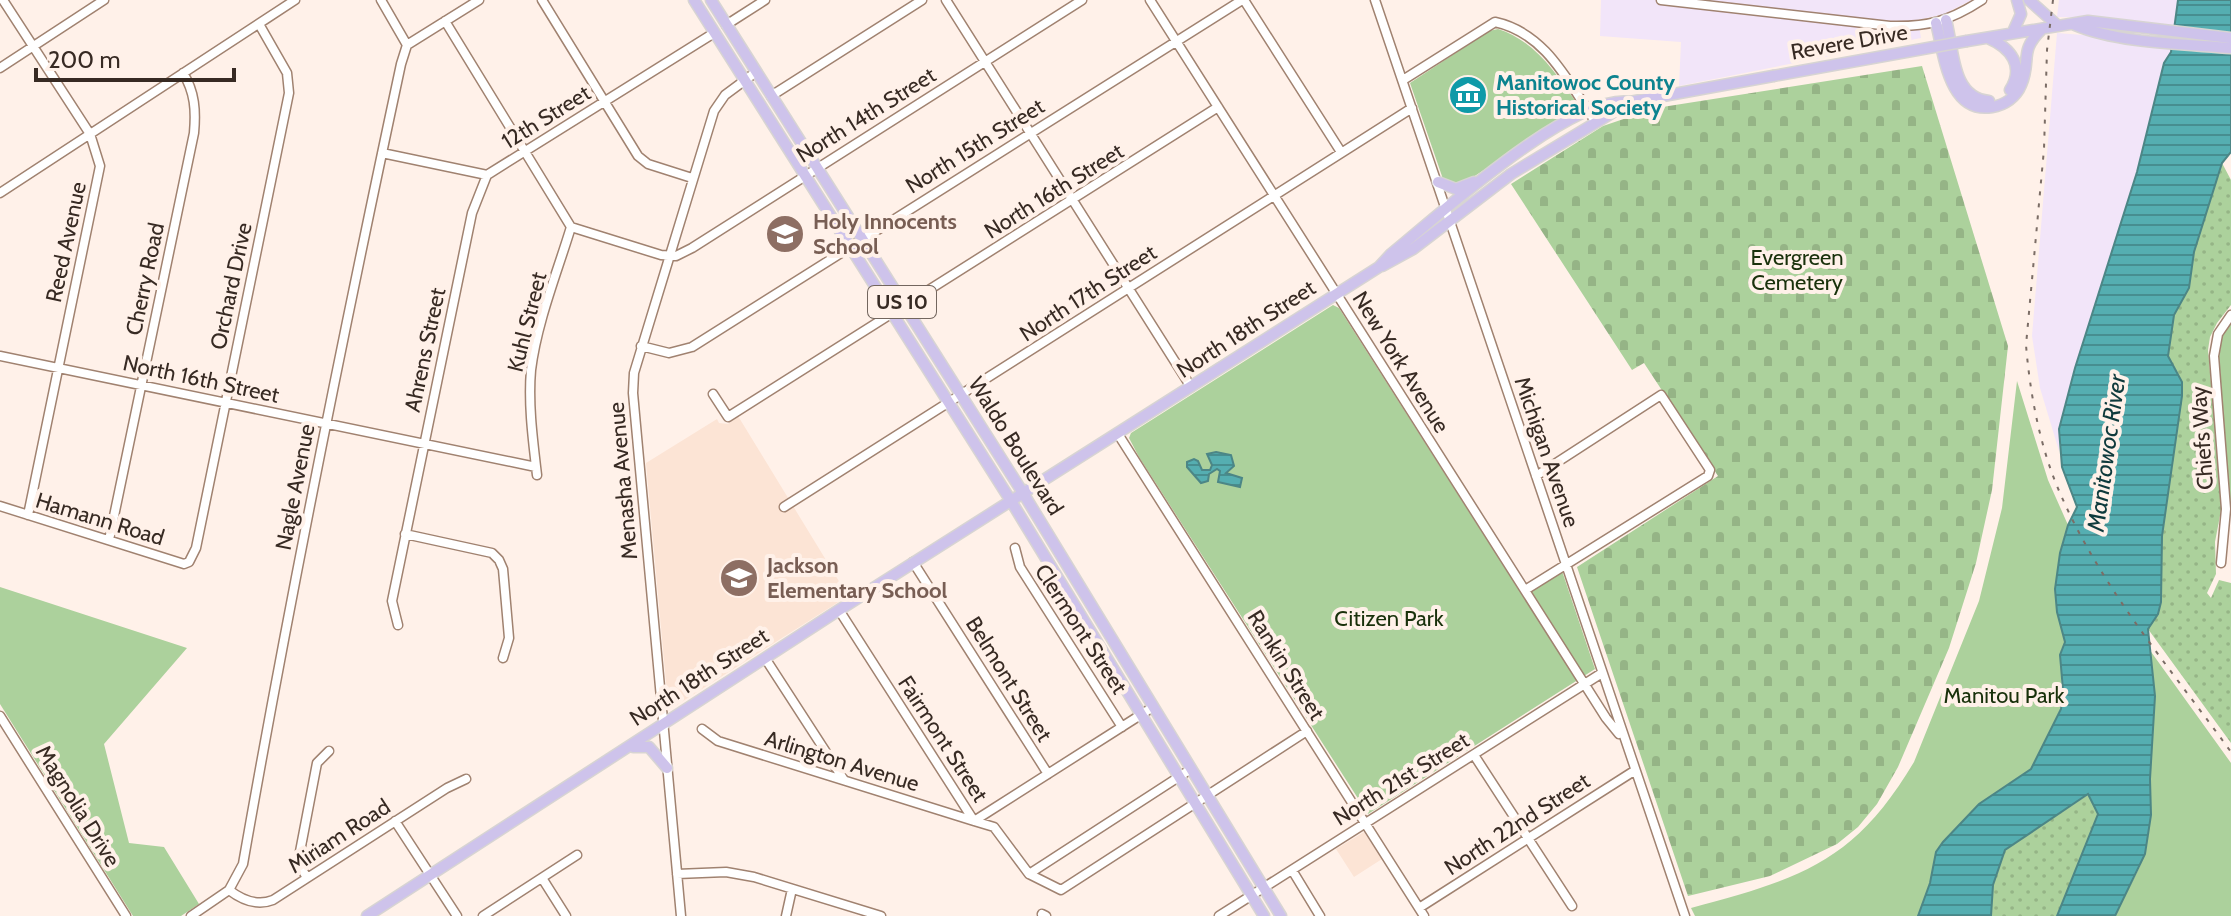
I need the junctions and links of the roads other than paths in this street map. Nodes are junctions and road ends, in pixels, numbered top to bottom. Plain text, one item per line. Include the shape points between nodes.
1 (3, 0) edge
2 (104, 0) edge
3 (295, 0) edge
4 (381, 0) edge
5 (479, 0) edge
6 (542, 0) edge
7 (694, 0) edge
8 (711, 0) edge
9 (922, 0) edge
10 (946, 0) edge
11 (1082, 0) edge
12 (1150, 0) edge
13 (1243, 0) edge
14 (1375, 0) edge
15 (1661, 0) edge
16 (1982, 0) edge
17 (2017, 0) edge
18 (2029, 0) edge
19 (759, 2) edge
20 (445, 21) junction
21 (1941, 21) junction
22 (259, 24) junction
23 (726, 25) junction
24 (2057, 25) junction
25 (2044, 27) junction
26 (2013, 32) junction
27 (714, 33) junction
28 (2171, 37) junction
29 (1986, 38) junction
30 (2231, 38) edge
31 (1176, 41) junction
32 (407, 45) junction
33 (33, 47) junction
34 (2231, 48) edge
35 (984, 61) junction
36 (0, 68) edge
37 (756, 72) junction
38 (183, 73) junction
39 (744, 80) junction
40 (1403, 80) junction
41 (771, 96) junction
42 (604, 102) junction
43 (1630, 102) junction
44 (1218, 107) junction
45 (1412, 108) junction
46 (1587, 110) junction
47 (1595, 121) junction
48 (1030, 132) junction
49 (90, 134) junction
50 (524, 152) junction
51 (1341, 152) junction
52 (382, 153) junction
53 (817, 167) junction
54 (487, 175) junction
55 (805, 175) junction
56 (692, 178) junction
57 (1484, 179) junction
58 (1438, 182) junction
59 (0, 193) edge
60 (1274, 195) junction
61 (1073, 201) junction
62 (1447, 209) junction
63 (1451, 221) junction
64 (571, 227) junction
65 (862, 239) junction
66 (850, 247) junction
67 (668, 256) junction
68 (1379, 267) junction
69 (1128, 288) junction
70 (1337, 294) junction
71 (905, 307) junction
72 (893, 314) junction
73 (2231, 315) edge
74 (641, 346) junction
75 (0, 356) edge
76 (59, 368) junction
77 (141, 385) junction
78 (1191, 387) junction
79 (713, 394) dead end
80 (961, 395) junction
81 (225, 402) junction
82 (949, 402) junction
83 (326, 423) junction
84 (1118, 434) junction
85 (424, 444) junction
86 (537, 471) joint
87 (1536, 476) junction
88 (1023, 493) junction
89 (1011, 501) junction
90 (0, 506) edge
91 (784, 507) dead end
92 (28, 515) junction
93 (405, 534) junction
94 (109, 540) junction
95 (1015, 548) dead end
96 (189, 562) joint
97 (913, 562) junction
98 (2221, 563) dead end
99 (1567, 565) junction
100 (1525, 590) junction
101 (839, 610) junction
102 (398, 625) dead end
103 (503, 658) dead end
104 (765, 658) junction
105 (1602, 673) junction
106 (1584, 684) junction
107 (1153, 707) junction
108 (1141, 714) junction
109 (0, 716) edge
110 (663, 725) junction
111 (1122, 727) junction
112 (702, 729) dead end
113 (1307, 731) junction
114 (1625, 741) junction
115 (627, 748) junction
116 (329, 751) dead end
117 (1474, 755) junction
118 (667, 768) junction
119 (1191, 769) junction
120 (1634, 771) junction
121 (1048, 774) junction
122 (1180, 777) junction
123 (466, 779) dead end
124 (844, 780) junction
125 (1207, 795) junction
126 (1196, 804) junction
127 (395, 821) junction
128 (974, 821) junction
129 (1365, 823) junction
130 (1528, 839) junction
131 (577, 855) dead end
132 (1292, 870) junction
133 (677, 874) junction
134 (1029, 874) junction
135 (430, 875) junction
136 (307, 878) junction
137 (542, 878) junction
138 (1264, 888) junction
139 (792, 889) junction
140 (229, 890) junction
141 (1252, 895) junction
142 (1572, 906) dead end
143 (1422, 912) edge
144 (126, 916) edge
145 (191, 916) edge
146 (367, 916) edge
147 (457, 916) edge
148 (483, 916) edge
149 (566, 916) edge
150 (681, 916) edge
151 (786, 916) edge
152 (881, 916) edge
153 (1219, 916) edge
154 (1264, 916) edge
155 (1281, 916) edge
156 (1320, 916) edge
157 (1685, 916) edge

1 - 33 street, Reed Avenue
2 - 33 street
3 - 22 street
4 - 32 street
5 - 20 street
6 - 42 street
7 - 27 main road, Waldo Boulevard / US 10
8 - 23 main road, Waldo Boulevard / US 10
9 - 41 street
10 - 35 street
11 - 35 street, North 14th Street
12 - 31 street, New York Avenue
13 - 31 street, North 15th Street
13 - 51 street
14 - 40 street, Michigan Avenue
15 - 21 street via 1890,26
16 - 21 street
17 - 26 main road via 2021,14
18 - 24 main road
19 - 23 street
20 - 32 street
20 - 50 street
21 - 25 main road via 1955,90 1969,103 1985,107 2001,105 2015,94 2028,45
21 - 29 main road via 1961,84 1973,98 1992,101 2011,90 2017,70 2007,49
22 - 38 street
22 - 81 street, Orchard Drive via 287,73 289,93
23 - 37 main road, Waldo Boulevard / US 10
24 - 25 main road, Revere Drive
24 - 28 main road, Revere Drive via 2088,21
25 - 26 main road, Revere Drive
26 - 29 main road, Revere Drive
27 - 39 main road, Waldo Boulevard / US 10
27 - 42 street, 12th Street
28 - 30 main road
28 - 34 main road
29 - 43 main road, Revere Drive, bridge
31 - 44 street, New York Avenue
31 - 48 street, North 15th Street
32 - 52 street, Nagle Avenue
33 - 36 street
33 - 49 street, Reed Avenue
35 - 48 street
35 - 53 street, North 14th Street
37 - 39 street, Menasha Avenue
37 - 41 main road, Waldo Boulevard / US 10
38 - 49 street
38 - 77 street, Cherry Road via 196,109 194,133
39 - 55 main road, Waldo Boulevard / US 10
39 - 56 street, Menasha Avenue via 716,105
40 - 45 street, Michigan Avenue
40 - 46 street via 1495,22 1542,47
41 - 53 main road, Waldo Boulevard / US 10
42 - 50 street, 12th Street
42 - 56 street via 642,160
43 - 46 main road, Revere Drive via 1618,100
43 - 47 main road, Revere Drive
44 - 60 street, New York Avenue
44 - 61 street, North 16th Street
45 - 51 street, North 17th Street
45 - 58 street, Michigan Avenue
46 - 47 street
46 - 57 main road, North 18th Street
47 - 63 main road, North 18th Street via 1511,174
48 - 61 street
48 - 65 street, North 15th Street
49 - 59 street
49 - 76 street, Reed Avenue via 100,166
50 - 54 street, 12th Street
50 - 64 street
51 - 60 street, North 17th Street
52 - 54 street, 12th Street
52 - 83 street, Nagle Avenue
53 - 55 street, North 14th Street
53 - 65 main road, Waldo Boulevard / US 10
54 - 85 street, Ahrens Street via 472,213
55 - 66 main road, Waldo Boulevard / US 10
55 - 67 street, North 14th Street via 684,252
56 - 67 street, Menasha Avenue
57 - 58 main road via 1456,189
57 - 62 main road, North 18th Street
58 - 62 street, Michigan Avenue
60 - 69 street, North 17th Street
60 - 70 street, New York Avenue
61 - 69 street
61 - 71 street, North 16th Street
62 - 63 street, Michigan Avenue
62 - 68 main road, North 18th Street
63 - 68 main road, North 18th Street
63 - 87 street, Michigan Avenue
64 - 67 street
64 - 86 street, Kuhl Street via 531,368
65 - 66 street, North 15th Street
65 - 71 main road, Waldo Boulevard / US 10
66 - 72 main road, Waldo Boulevard / US 10
66 - 74 street, North 15th Street via 692,347 669,353
67 - 74 street, Menasha Avenue
68 - 70 main road, North 18th Street
69 - 78 street
69 - 80 street, North 17th Street
70 - 78 main road, North 18th Street
70 - 100 street, New York Avenue
71 - 72 street, North 16th Street
71 - 80 main road, Waldo Boulevard / US 10
72 - 79 street, North 16th Street via 728,417
72 - 82 main road, Waldo Boulevard / US 10
73 - 98 street, Chiefs Way via 2218,334 2214,356 2226,509
74 - 110 street, Menasha Avenue via 633,393
75 - 76 street, North 16th Street
76 - 77 street, North 16th Street
76 - 92 street, Reed Avenue
77 - 81 street, North 16th Street
77 - 94 street, Cherry Road
78 - 84 main road, North 18th Street
80 - 82 street, North 17th Street
80 - 88 main road, Waldo Boulevard / US 10
81 - 83 street, North 16th Street
81 - 96 street, Orchard Drive
82 - 89 main road, Waldo Boulevard / US 10
82 - 91 street, North 17th Street
83 - 85 street, North 16th Street
83 - 140 street, Nagle Avenue via 243,864
84 - 88 main road, North 18th Street
84 - 113 street, Rankin Street
85 - 86 street, North 16th Street
85 - 93 street, Ahrens Street
87 - 99 street, Michigan Avenue
87 - 99 street via 1661,395 1710,470
88 - 89 main road, North 18th Street
88 - 107 main road, Waldo Boulevard / US 10
89 - 97 main road, North 18th Street
89 - 108 main road, Waldo Boulevard / US 10
90 - 92 street, Hamann Road
92 - 94 street, Hamann Road
93 - 102 street, Ahrens Street via 392,601
93 - 103 street via 492,553 499,560 509,638
94 - 96 street, Hamann Road
95 - 111 street, Clermont Street via 1020,567
97 - 101 main road, North 18th Street
97 - 121 street, Belmont Street
99 - 100 street
99 - 105 street, Michigan Avenue
100 - 106 street, New York Avenue
101 - 104 main road, North 18th Street
101 - 128 street, Fairmont Street
104 - 110 main road, North 18th Street
104 - 124 street
105 - 106 street, North 21st Street
105 - 114 street, Michigan Avenue
106 - 114 street, New York Avenue
106 - 117 street, North 21st Street
107 - 108 street
107 - 119 main road, Waldo Boulevard / US 10
108 - 111 street
108 - 122 main road, Waldo Boulevard / US 10
109 - 144 street, Magnolia Drive
110 - 115 main road, North 18th Street
110 - 118 street, Menasha Avenue
111 - 121 street
112 - 124 street, Arlington Avenue via 718,741
113 - 125 street
113 - 129 street, Rankin Street
114 - 120 street, Michigan Avenue
115 - 118 main road via 649,747
115 - 135 main road, North 18th Street
116 - 136 street via 317,763 298,862
117 - 129 street, North 21st Street
117 - 130 street
118 - 133 street, Menasha Avenue
119 - 122 street
119 - 125 main road, Waldo Boulevard / US 10
120 - 130 street, North 22nd Street
120 - 157 street, Michigan Avenue
121 - 128 street
122 - 126 main road, Waldo Boulevard / US 10
122 - 134 street
123 - 127 street, Miriam Road
124 - 128 street, Arlington Avenue
125 - 126 street
125 - 138 main road, Waldo Boulevard / US 10
126 - 134 street via 1061,890
126 - 141 main road, Waldo Boulevard / US 10
127 - 135 street
127 - 136 street, Miriam Road
128 - 134 street, Fairmont Street via 999,830
129 - 132 street, North 21st Street
129 - 143 street, Rankin Street
130 - 142 street
130 - 143 street, North 22nd Street
131 - 137 street
132 - 138 street, North 21st Street
132 - 156 street
133 - 139 street via 726,872
133 - 150 street, Menasha Avenue
135 - 146 main road, North 18th Street
135 - 147 street
136 - 140 street, Miriam Road via 265,903
137 - 148 street
137 - 149 street
138 - 141 street, North 21st Street
138 - 155 main road, Waldo Boulevard / US 10
139 - 151 street
139 - 152 street
140 - 145 street
141 - 153 street, North 21st Street
141 - 154 main road, Waldo Boulevard / US 10

